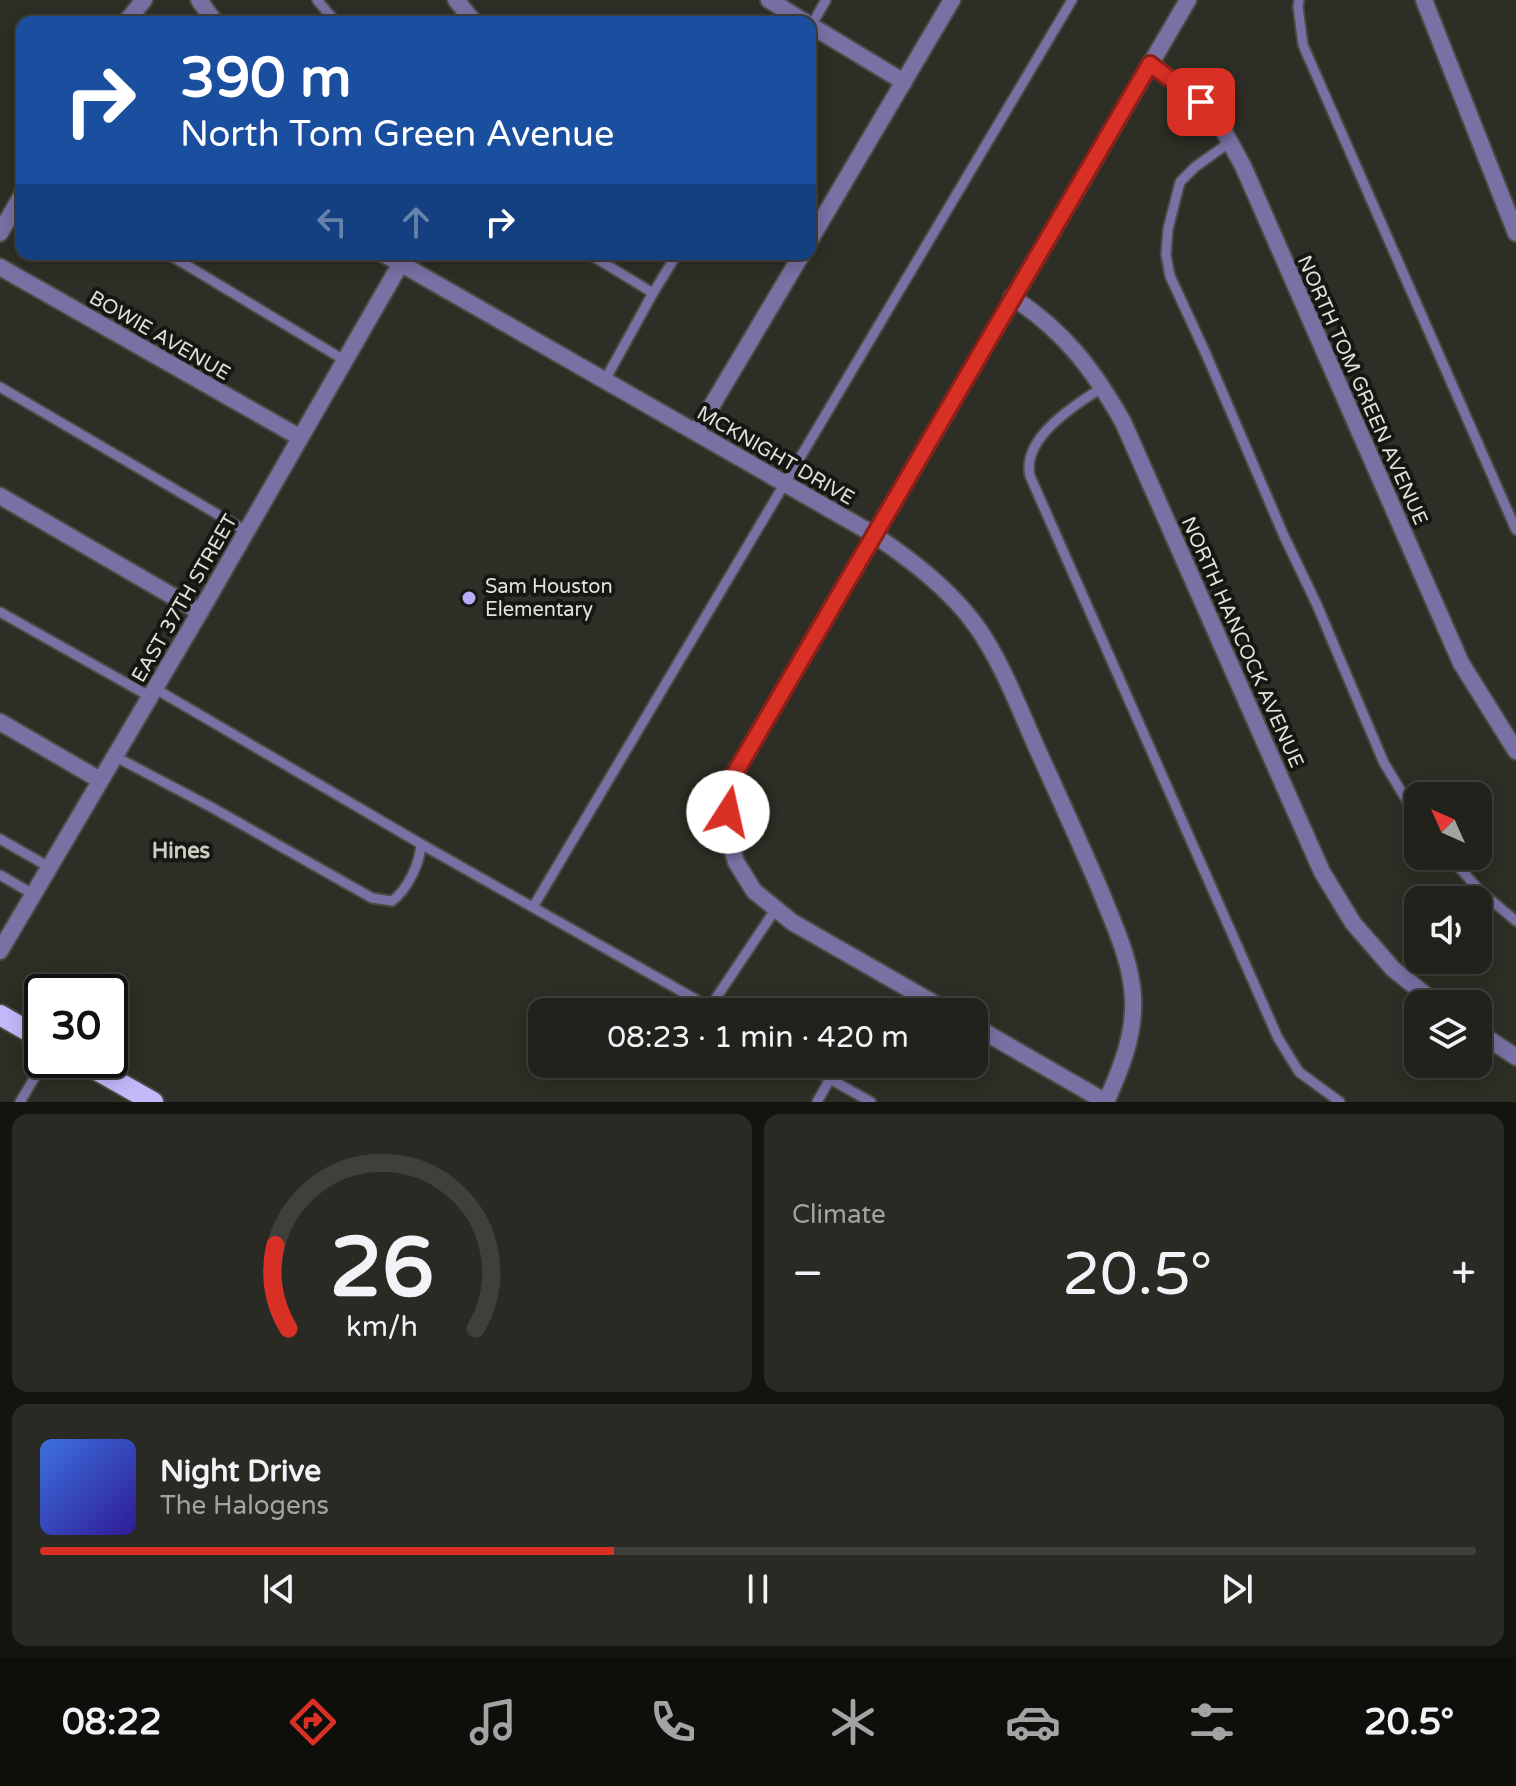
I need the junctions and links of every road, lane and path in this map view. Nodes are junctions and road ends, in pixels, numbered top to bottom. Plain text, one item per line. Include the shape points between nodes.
1 (144, 0) edge
2 (317, 0) edge
3 (456, 0) edge
4 (769, 0) edge
5 (952, 0) edge
6 (1072, 0) edge
7 (1188, 0) edge
8 (1299, 0) edge
9 (1424, 0) edge
10 (131, 16) edge
11 (331, 16) edge
12 (469, 16) edge
13 (796, 16) edge
14 (816, 28) edge
15 (1150, 64) junction
16 (904, 82) junction
17 (1230, 142) junction
18 (16, 205) edge
19 (816, 230) edge
20 (0, 233) edge
21 (1516, 233) edge
22 (178, 260) edge
23 (395, 260) edge
24 (599, 260) edge
25 (673, 260) edge
26 (795, 260) edge
27 (401, 263) junction
28 (0, 267) edge
29 (653, 293) junction
30 (1012, 297) junction
31 (344, 360) junction
32 (605, 380) junction
33 (0, 387) edge
34 (1103, 387) junction
35 (696, 432) junction
36 (299, 437) junction
37 (783, 482) junction
38 (0, 496) edge
39 (1516, 530) edge
40 (246, 531) junction
41 (873, 534) junction
42 (0, 612) edge
43 (200, 612) junction
44 (152, 692) junction
45 (0, 722) edge
46 (1516, 751) edge
47 (114, 756) junction
48 (100, 780) junction
49 (1404, 796) edge
50 (0, 839) edge
51 (421, 844) junction
52 (49, 867) junction
53 (1461, 870) edge
54 (0, 875) edge
55 (33, 894) junction
56 (533, 907) junction
57 (775, 910) junction
58 (1516, 921) edge
59 (0, 951) edge
60 (1419, 990) edge
61 (693, 998) edge
62 (721, 998) edge
63 (925, 998) edge
64 (0, 1015) edge
65 (24, 1029) edge
66 (988, 1034) edge
67 (1492, 1041) edge
68 (1516, 1057) edge
69 (34, 1078) edge
70 (111, 1078) edge
71 (830, 1079) joint
72 (20, 1102) edge
73 (153, 1102) edge
74 (817, 1102) edge
75 (871, 1102) edge
76 (1106, 1102) edge
77 (1340, 1102) edge

1 - 10 street
2 - 11 lane
3 - 12 street
4 - 13 street
5 - 16 street
6 - 37 lane
7 - 15 street
8 - 39 lane via 1303,45
9 - 21 street
14 - 16 street
15 - 17 street, NORTH TOM GREEN AVENUE via 1201,102
15 - 30 street
16 - 19 street
17 - 46 street, NORTH TOM GREEN AVENUE via 1461,663
17 - 49 lane via 1180,182 1168,229 1170,276 1384,763
18 - 20 street
22 - 31 lane
23 - 27 street, MCKNIGHT DRIVE
24 - 29 lane
25 - 29 lane
26 - 35 street
27 - 31 street, EAST 37TH STREET
27 - 32 street, MCKNIGHT DRIVE
28 - 36 street, BOWIE AVENUE
29 - 32 lane
30 - 34 street, NORTH HANCOCK AVENUE via 1070,343
30 - 41 street
31 - 36 street, EAST 37TH STREET
32 - 35 street, MCKNIGHT DRIVE
33 - 40 lane
34 - 60 street, NORTH HANCOCK AVENUE via 1322,872 1353,923
34 - 77 lane via 1054,422 1029,459 1030,476 1278,1038 1299,1072
35 - 37 street, MCKNIGHT DRIVE
36 - 40 street, EAST 37TH STREET
37 - 41 street, MCKNIGHT DRIVE
37 - 56 lane
38 - 43 street
40 - 43 street, EAST 37TH STREET
41 - 57 street via 732,778 729,837 736,862 754,891
41 - 76 street, MCKNIGHT DRIVE via 933,579 977,627 1113,923 1133,1001 1126,1050
42 - 44 lane
43 - 44 street, EAST 37TH STREET
44 - 47 street, EAST 37TH STREET
44 - 51 lane
45 - 48 street
47 - 48 street, EAST 37TH STREET
47 - 51 lane via 372,898 392,901 400,895 420,858
48 - 52 street, EAST 37TH STREET
50 - 52 lane
51 - 56 lane
52 - 55 street, EAST 37TH STREET
53 - 58 lane
54 - 55 lane
55 - 59 street, EAST 37TH STREET
56 - 61 lane
57 - 62 lane
57 - 63 street
64 - 65 main road
66 - 76 street
67 - 68 street
69 - 72 lane
70 - 73 main road
71 - 74 lane
71 - 75 lane

